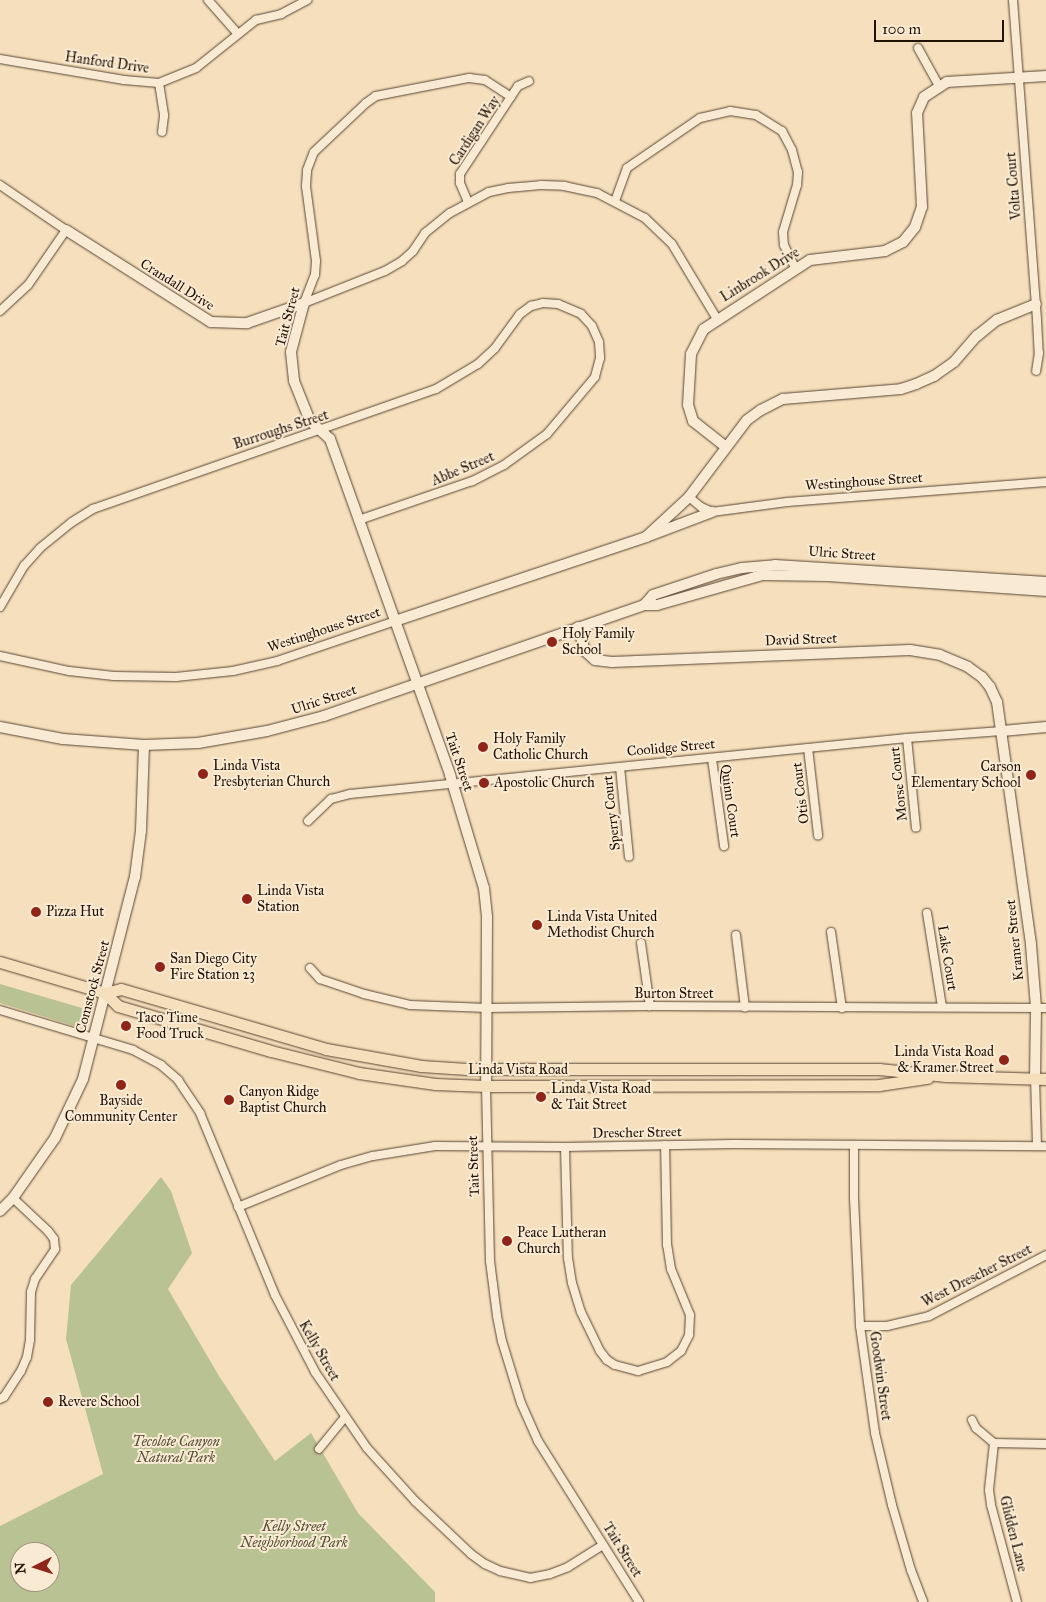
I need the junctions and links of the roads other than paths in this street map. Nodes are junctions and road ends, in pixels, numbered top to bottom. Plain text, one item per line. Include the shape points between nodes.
1 (208, 0) edge
2 (306, 0) edge
3 (1013, 0) edge
4 (238, 34) junction
5 (918, 48) dead end
6 (0, 59) edge
7 (1046, 76) edge
8 (1018, 78) junction
9 (528, 81) dead end
10 (159, 83) junction
11 (939, 86) junction
12 (511, 98) junction
13 (162, 132) dead end
14 (0, 185) edge
15 (615, 201) junction
16 (468, 202) junction
17 (66, 230) junction
18 (795, 268) junction
19 (304, 303) junction
20 (1041, 304) edge
21 (0, 311) edge
22 (581, 314) joint
23 (717, 319) junction
24 (1036, 371) dead end
25 (321, 430) junction
26 (726, 447) junction
27 (1046, 482) edge
28 (689, 497) junction
29 (712, 512) junction
30 (359, 520) junction
31 (646, 537) junction
32 (1046, 582) edge
33 (1046, 592) edge
34 (644, 605) junction
35 (0, 607) edge
36 (395, 621) junction
37 (578, 627) junction
38 (0, 656) edge
39 (416, 683) junction
40 (0, 727) edge
41 (1046, 727) edge
42 (1002, 731) junction
43 (907, 738) junction
44 (144, 745) junction
45 (808, 748) junction
46 (712, 759) junction
47 (620, 767) junction
48 (453, 785) junction
49 (308, 821) dead end
50 (916, 828) dead end
51 (818, 836) dead end
52 (724, 846) dead end
53 (629, 857) dead end
54 (927, 913) dead end
55 (831, 932) dead end
56 (736, 935) dead end
57 (641, 943) dead end
58 (0, 962) edge
59 (310, 968) dead end
60 (105, 993) junction
61 (650, 1006) junction
62 (745, 1007) junction
63 (942, 1007) junction
64 (487, 1008) junction
65 (842, 1008) junction
66 (1041, 1008) edge
67 (0, 1010) edge
68 (94, 1038) junction
69 (486, 1069) junction
70 (946, 1076) junction
71 (1040, 1079) edge
72 (486, 1086) junction
73 (665, 1145) junction
74 (854, 1146) junction
75 (1037, 1146) junction
76 (1046, 1146) edge
77 (487, 1147) junction
78 (565, 1147) junction
79 (13, 1198) junction
80 (238, 1207) junction
81 (0, 1211) edge
82 (1046, 1255) edge
83 (860, 1326) junction
84 (0, 1399) edge
85 (345, 1417) junction
86 (972, 1420) dead end
87 (994, 1443) junction
88 (1046, 1444) edge
89 (319, 1449) dead end
90 (603, 1545) junction
91 (639, 1602) edge
92 (923, 1602) edge
93 (1018, 1602) edge

1 - 4 street
2 - 4 street, Hanford Drive via 281,14 256,20
3 - 8 street, Volta Court
4 - 10 street, Hanford Drive via 196,68
5 - 11 street
6 - 10 street, Hanford Drive
7 - 8 street
8 - 11 street via 947,82
8 - 20 street, Volta Court
9 - 12 street, Cardigan Way via 518,86
10 - 13 street via 164,116
11 - 18 street, Linbrook Drive via 924,97 917,113 922,207 915,227 903,242 886,251 817,258
12 - 16 street, Cardigan Way via 460,174
12 - 19 street, Tait Street via 485,80 469,78 376,96 314,152 307,170 306,186 316,260 315,276
14 - 17 street, Crandall Drive
15 - 16 street, Crandall Drive via 597,193 541,185 488,192
15 - 18 street via 627,168 700,118 730,111 756,115 782,131 798,172 783,232 784,245
15 - 23 street, Crandall Drive via 645,218 672,244
16 - 19 street, Crandall Drive via 425,233 402,262
17 - 19 street, Crandall Drive via 211,322 247,323
17 - 21 street via 28,285
18 - 23 street, Linbrook Drive
19 - 25 street, Tait Street via 291,352 292,367 294,381 310,421
20 - 24 street, Volta Court
20 - 26 street via 997,320 977,336 954,362 934,376 901,389 783,399 747,420
22 - 25 street, Burroughs Street via 558,304 531,306 520,314 495,348 459,377 436,389
22 - 30 street, Abbe Street via 592,326 599,342 600,358 595,376 547,434 504,465 472,481
23 - 26 street, Linbrook Drive via 704,329 691,354 688,405 693,421
25 - 30 street, Tait Street via 330,439
25 - 35 street, Burroughs Street via 94,509 40,548 24,566
26 - 28 street
27 - 29 street, Westinghouse Street via 787,502
28 - 29 street
28 - 31 street
29 - 31 street, Westinghouse Street
30 - 36 street, Tait Street
31 - 36 street, Westinghouse Street
32 - 34 street, Ulric Street via 776,565 716,574 653,595
33 - 34 street, Ulric Street via 781,574 762,575 658,605
34 - 37 street, Ulric Street
36 - 38 street, Westinghouse Street via 277,661 233,671 176,677 101,675
36 - 39 street, Tait Street
37 - 39 street, Ulric Street
37 - 42 street, David Street via 585,651 595,660 612,662 910,650 940,655 982,677 997,702
39 - 44 street, Ulric Street via 324,716 267,731 198,742
39 - 48 street, Tait Street
40 - 44 street, Ulric Street via 69,740
41 - 42 street, Coolidge Street
42 - 43 street, Coolidge Street
42 - 66 street, Kramer Street
43 - 45 street, Coolidge Street
43 - 50 street, Morse Court
44 - 60 street, Comstock Street via 138,861
45 - 46 street, Coolidge Street
45 - 51 street, Otis Court
46 - 47 street, Coolidge Street
46 - 52 street, Quinn Court
47 - 48 street, Coolidge Street
47 - 53 street, Sperry Court
48 - 49 street, Coolidge Street via 350,794 331,799
48 - 64 street, Tait Street via 484,888
54 - 63 street, Lake Court
55 - 65 street
56 - 62 street
57 - 61 street
58 - 60 main road, Linda Vista Road
59 - 64 street, Burton Street via 320,979 364,994 410,1004
60 - 68 street, Comstock Street
60 - 69 main road, Linda Vista Road via 121,989 282,1037 364,1057 421,1066
60 - 72 main road, Linda Vista Road via 118,1006 320,1064 410,1081
61 - 62 street, Burton Street
61 - 64 street, Burton Street
62 - 65 street, Burton Street
63 - 65 street, Burton Street
63 - 66 street, Burton Street
64 - 69 street, Tait Street
66 - 71 street, Kramer Street
67 - 68 street, Kelly Street
68 - 79 street, Comstock Street via 83,1079 69,1112 39,1164
68 - 80 street, Kelly Street via 133,1050 162,1065 178,1080 200,1113
69 - 70 main road, Linda Vista Road via 880,1069
69 - 72 street, Tait Street
70 - 71 main road, Linda Vista Road
70 - 72 main road, Linda Vista Road via 879,1085
71 - 75 street, Kramer Street
72 - 77 street, Tait Street
73 - 74 street, Drescher Street
73 - 78 street, Drescher Street
73 - 78 street via 667,1245 671,1269 690,1315 689,1334 681,1351 667,1362 638,1371 607,1360 581,1312 568,1258
74 - 75 street, Drescher Street
74 - 83 street, Goodwin Street
75 - 76 street, Drescher Street
77 - 78 street, Drescher Street
77 - 80 street, Drescher Street via 435,1146 373,1156 341,1165
77 - 90 street, Tait Street via 490,1261 502,1341 521,1403 538,1441
79 - 81 street, Comstock Street
79 - 84 street via 54,1238 55,1249 35,1279 31,1292 27,1357 21,1371
80 - 85 street, Kelly Street via 294,1335
82 - 83 street, West Drescher Street via 929,1316 887,1326
83 - 92 street, Goodwin Street via 876,1433 892,1506
85 - 89 street
85 - 90 street, Kelly Street via 367,1448 409,1495 486,1564 512,1575 530,1578 568,1567
86 - 87 street via 976,1428
87 - 88 street
87 - 93 street, Glidden Lane via 989,1490 991,1505
90 - 91 street, Tait Street

